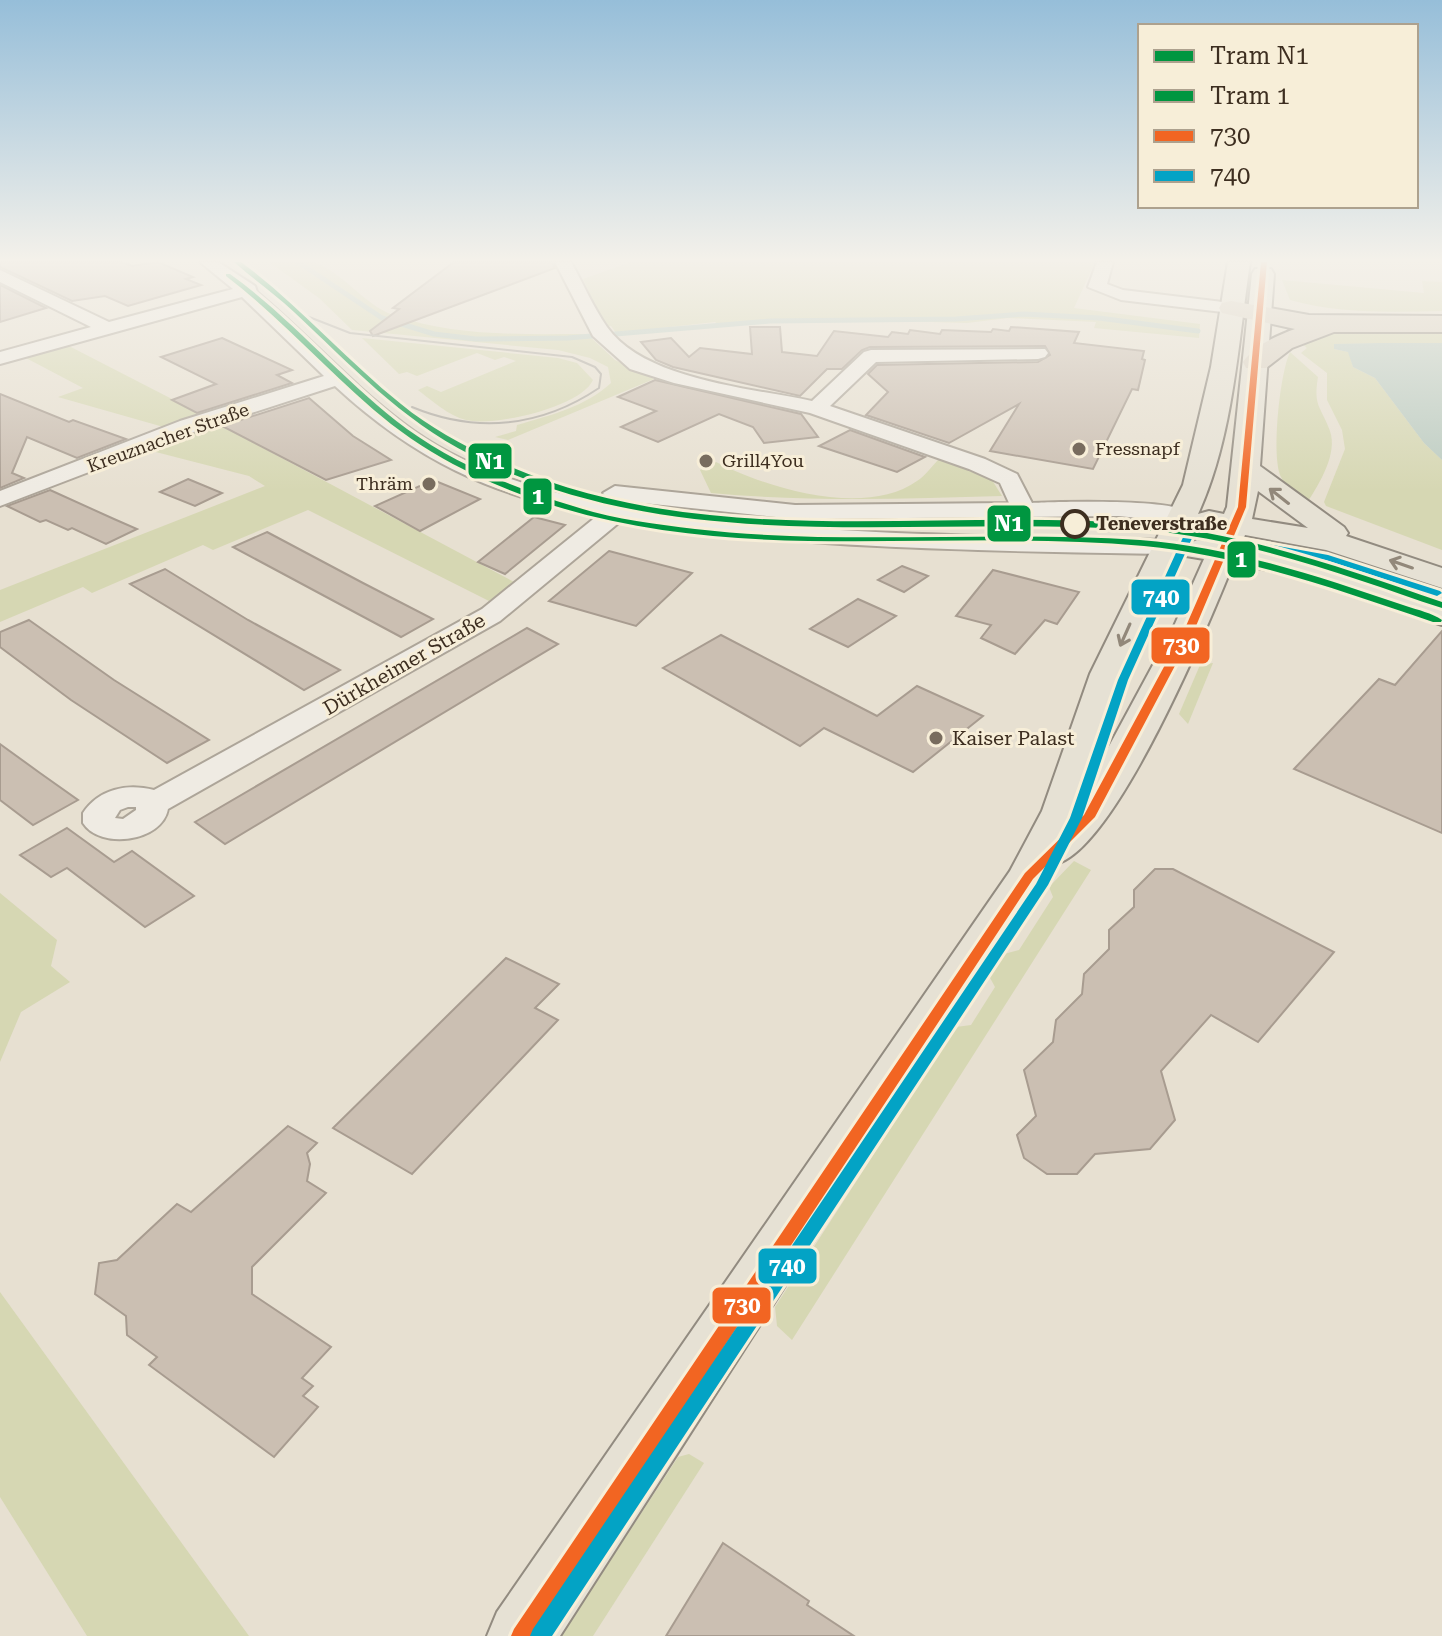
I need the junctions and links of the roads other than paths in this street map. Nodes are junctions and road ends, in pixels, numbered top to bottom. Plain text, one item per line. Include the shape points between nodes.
1 (66, 338) edge
2 (296, 338) edge
3 (604, 338) edge
4 (1226, 338) edge
5 (1258, 338) edge
6 (1292, 338) edge
7 (1038, 353) dead end
8 (0, 358) edge
9 (1256, 373) junction
10 (336, 379) junction
11 (816, 408) junction
12 (1247, 470) junction
13 (504, 483) junction
14 (637, 496) junction
15 (0, 499) edge
16 (1024, 510) junction
17 (615, 515) junction
18 (1181, 515) junction
19 (1229, 538) junction
20 (1166, 547) junction
21 (1360, 550) junction
22 (1442, 578) edge
23 (1442, 615) edge
24 (153, 804) dead end
25 (1029, 876) junction
26 (521, 1636) edge

1 - 8 street
2 - 10 street
3 - 11 street via 637,365
4 - 18 main road via 1197,485
5 - 9 main road
6 - 9 highway
7 - 11 street via 871,356
9 - 12 main road
10 - 13 street via 428,450
10 - 15 street, Kreuznacher Straße via 188,426
11 - 16 street via 1009,479
12 - 19 main road via 1242,507
21 -> 12 main road
13 - 14 street
13 - 17 street
14 - 16 street via 795,512
14 - 17 street, Dürkheimer Straße
16 - 18 street
17 - 20 street via 857,540
17 - 24 street, Dürkheimer Straße via 491,615
18 - 19 main road
18 - 20 main road
19 - 20 main road
19 - 21 main road
19 - 23 main road
19 - 25 main road via 1165,678 1089,817
20 -> 25 main road via 1108,674 1062,811
22 -> 21 main road
25 - 26 main road

